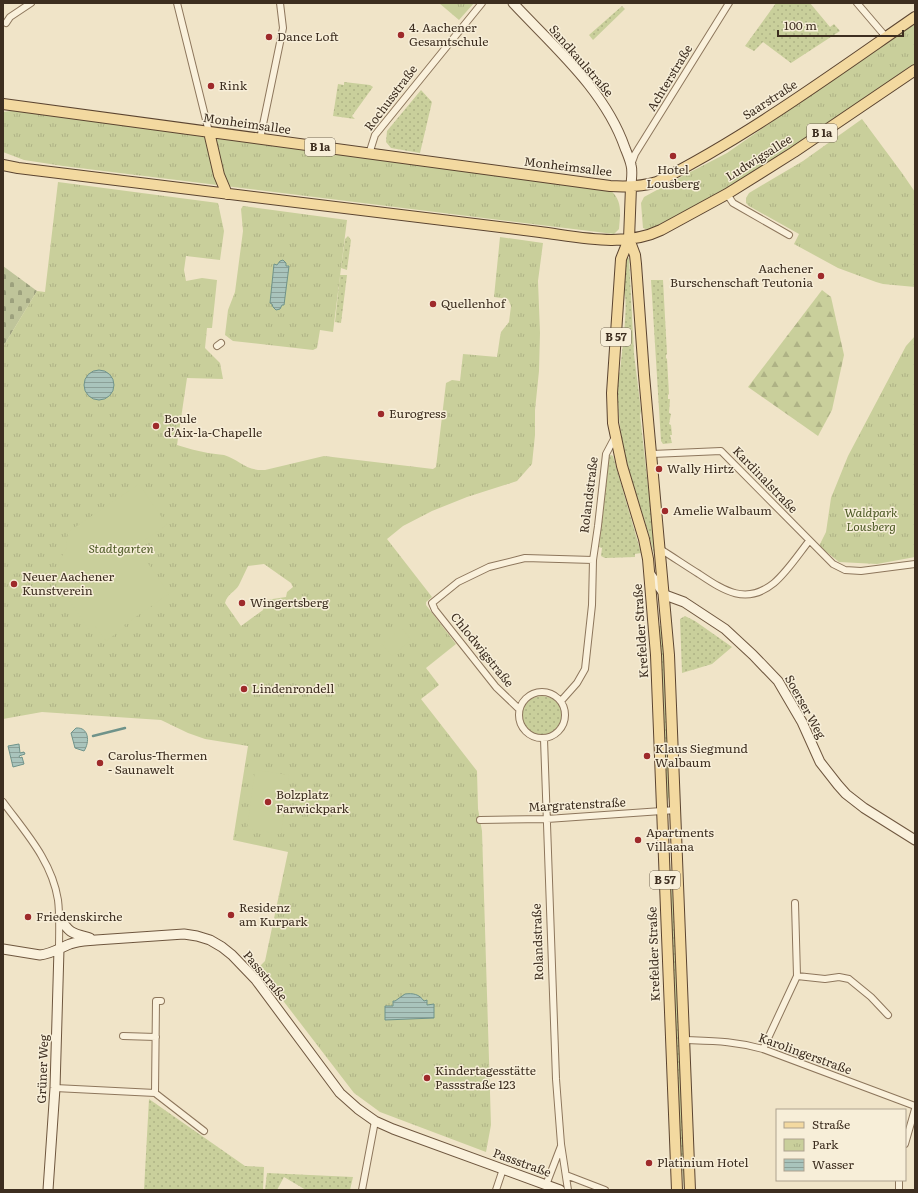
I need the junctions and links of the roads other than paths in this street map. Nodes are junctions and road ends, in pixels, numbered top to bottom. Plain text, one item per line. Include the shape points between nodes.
1 (31, 3) edge
2 (177, 3) edge
3 (280, 3) edge
4 (482, 3) edge
5 (513, 3) edge
6 (729, 3) edge
7 (857, 3) edge
8 (3, 16) edge
9 (10, 17) junction
10 (915, 17) edge
11 (6, 23) dead end
12 (886, 37) junction
13 (915, 70) edge
14 (3, 104) edge
15 (209, 132) junction
16 (260, 139) junction
17 (369, 154) junction
18 (3, 165) edge
19 (632, 165) junction
20 (631, 187) junction
21 (227, 194) junction
22 (727, 194) junction
23 (789, 235) dead end
24 (629, 239) junction
25 (615, 437) junction
26 (652, 454) junction
27 (809, 540) junction
28 (660, 549) junction
29 (593, 560) junction
30 (915, 564) edge
31 (650, 574) junction
32 (665, 595) junction
33 (561, 701) junction
34 (519, 709) junction
35 (544, 739) junction
36 (3, 802) edge
37 (676, 810) junction
38 (662, 811) junction
39 (546, 819) junction
40 (480, 820) dead end
41 (915, 840) edge
42 (794, 903) dead end
43 (59, 917) junction
44 (96, 940) junction
45 (3, 949) edge
46 (59, 949) junction
47 (797, 976) junction
48 (161, 1001) dead end
49 (888, 1015) dead end
50 (123, 1036) dead end
51 (156, 1037) junction
52 (685, 1040) junction
53 (763, 1049) junction
54 (55, 1088) junction
55 (155, 1093) junction
56 (915, 1106) edge
57 (915, 1110) edge
58 (375, 1121) junction
59 (204, 1131) dead end
60 (906, 1141) edge
61 (561, 1144) junction
62 (503, 1169) junction
63 (566, 1175) junction
64 (546, 1185) junction
65 (48, 1190) edge
66 (362, 1190) edge
67 (496, 1190) edge
68 (560, 1190) edge
69 (568, 1190) edge
70 (605, 1190) edge
71 (677, 1190) edge
72 (690, 1190) edge

1 - 9 street
2 - 15 street
3 - 16 street via 283,28
4 - 17 street, Rochusstraße via 375,135
5 - 19 street, Sandkaulstraße via 594,91 619,131
6 - 19 street, Achterstraße via 635,154
7 - 12 street
8 - 9 street
9 - 11 street
10 - 12 main road, Saarstraße / B 1a
12 - 20 main road, Saarstraße / B 1a via 724,144 656,182
13 - 22 main road, Ludwigsallee / B 1a
14 - 15 main road, Monheimsallee / B 1a
15 - 16 main road, Monheimsallee / B 1a
15 - 21 main road via 219,175
16 - 17 main road, Monheimsallee / B 1a
17 - 20 main road, Monheimsallee / B 1a
18 - 21 main road, B 1a
19 - 20 street, Sandkaulstraße
20 - 24 main road, B 57
21 - 24 main road, B 1a via 547,233 611,240
22 - 23 street via 733,203
22 - 24 main road, Ludwigsallee / B 1a via 650,236
24 - 25 main road, B 57 via 621,259 612,393
24 - 26 main road, B 57 via 636,264
25 - 29 street, Rolandstraße via 606,454
25 - 31 main road, Krefelder Straße / B 57 via 644,539
26 - 27 street, Kardinalstraße via 721,451
26 - 28 main road, B 57
27 - 28 street via 772,584 763,590 743,595 721,589
27 - 30 street, Kardinalstraße via 833,564 845,570 861,571
28 - 32 main road, B 57
29 - 33 street, Rolandstraße via 592,605 585,669
29 - 34 street, Chlodwigstraße via 525,558 489,567 458,582 432,603 496,687
31 - 32 street, Krefelder Straße
31 - 38 main road, Krefelder Straße / B 57
32 - 37 main road, B 57
32 - 41 street, Soerser Weg via 684,602 702,614 729,633 753,655 778,680 802,722 820,762 838,785 864,808
33 - 34 street via 549,692 534,693 522,702
33 - 35 street via 565,714 562,728
34 - 35 street via 519,722 526,733
35 - 39 street, Rolandstraße
36 - 43 street via 43,858 52,876 58,899
37 - 38 street, Margratenstraße
37 - 52 main road, B 57
38 - 39 street, Margratenstraße
38 - 71 main road, Krefelder Straße / B 57
39 - 40 street, Margratenstraße
39 - 61 street, Rolandstraße
42 - 47 street
43 - 44 street via 71,932
43 - 46 street
44 - 46 street, Passstraße via 81,941
44 - 58 street, Passstraße via 184,934 210,940 222,947 256,980 340,1093
45 - 46 street, Passstraße via 40,955
46 - 54 street, Grüner Weg
47 - 49 street via 825,980 839,976 849,979
47 - 53 street
48 - 51 street via 156,1001
50 - 51 street
51 - 55 street
52 - 53 street, Karolingerstraße via 725,1041
52 - 72 main road, B 57
53 - 56 street, Karolingerstraße
54 - 55 street
54 - 65 street, Grüner Weg
55 - 59 street
57 - 60 street
58 - 62 street, Passstraße
58 - 66 street
61 - 63 street, Rolandstraße
61 - 64 street, Rolandstraße
62 - 64 street, Passstraße
62 - 67 street
63 - 69 street, Rolandstraße
63 - 70 street, Passstraße
64 - 68 street, Passstraße

